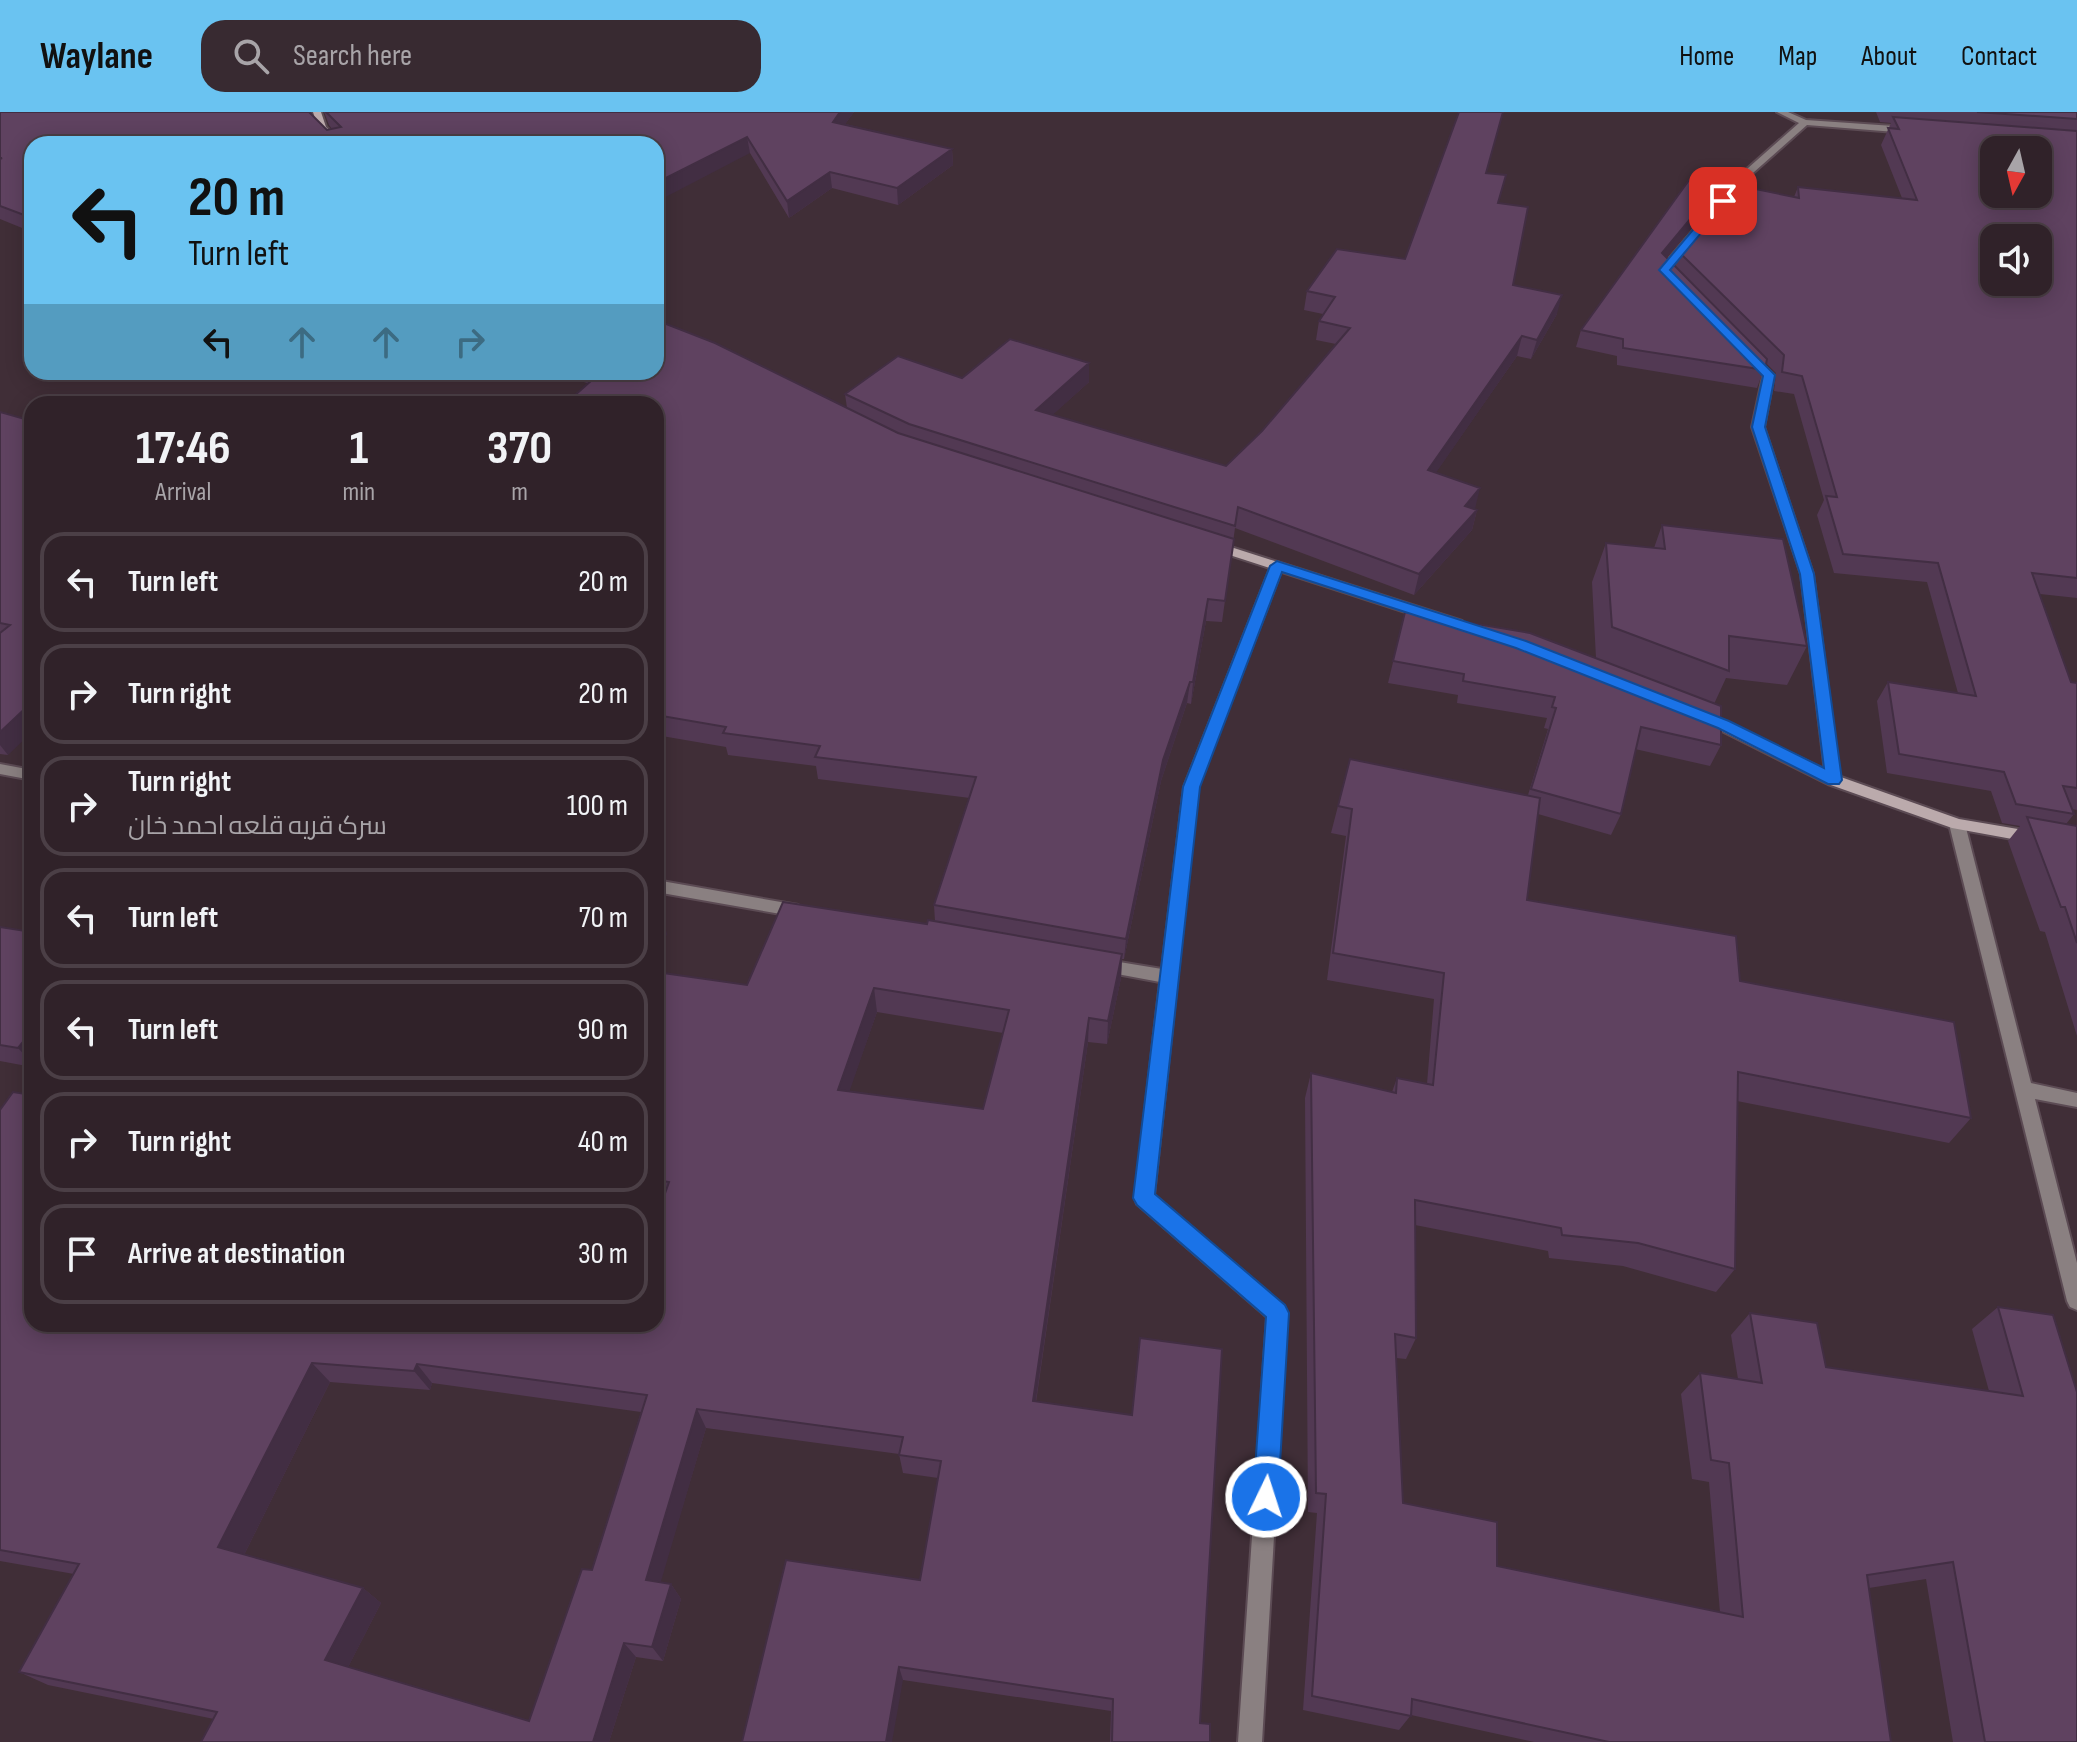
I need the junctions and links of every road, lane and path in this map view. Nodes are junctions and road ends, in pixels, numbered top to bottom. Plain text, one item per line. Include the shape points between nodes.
1 (317, 112) edge
2 (1781, 112) edge
3 (1805, 122) junction
4 (1916, 131) edge
5 (331, 136) edge
6 (1685, 291) edge
7 (1738, 344) edge
8 (1203, 542) edge
9 (1277, 566) junction
10 (1478, 631) edge
11 (1694, 713) edge
12 (0, 769) edge
13 (24, 774) edge
14 (1833, 780) junction
15 (1957, 824) junction
16 (2077, 845) edge
17 (664, 887) edge
18 (812, 913) edge
19 (1077, 960) edge
20 (1170, 977) junction
21 (2023, 1089) junction
22 (2077, 1100) edge
23 (2077, 1301) edge
24 (1250, 1742) edge

1 - 5 street
2 - 3 street
3 - 4 street
3 - 6 street via 1742,178 1664,270
7 - 14 street via 1769,375 1758,427 1807,574
8 - 9 street
9 - 10 street
9 - 20 street via 1191,787
11 - 14 street
12 - 13 street
14 - 15 street
15 - 16 street
15 - 21 street
17 - 18 street
19 - 20 street
20 - 24 street via 1144,1198 1277,1313
21 - 22 street
21 - 23 street

